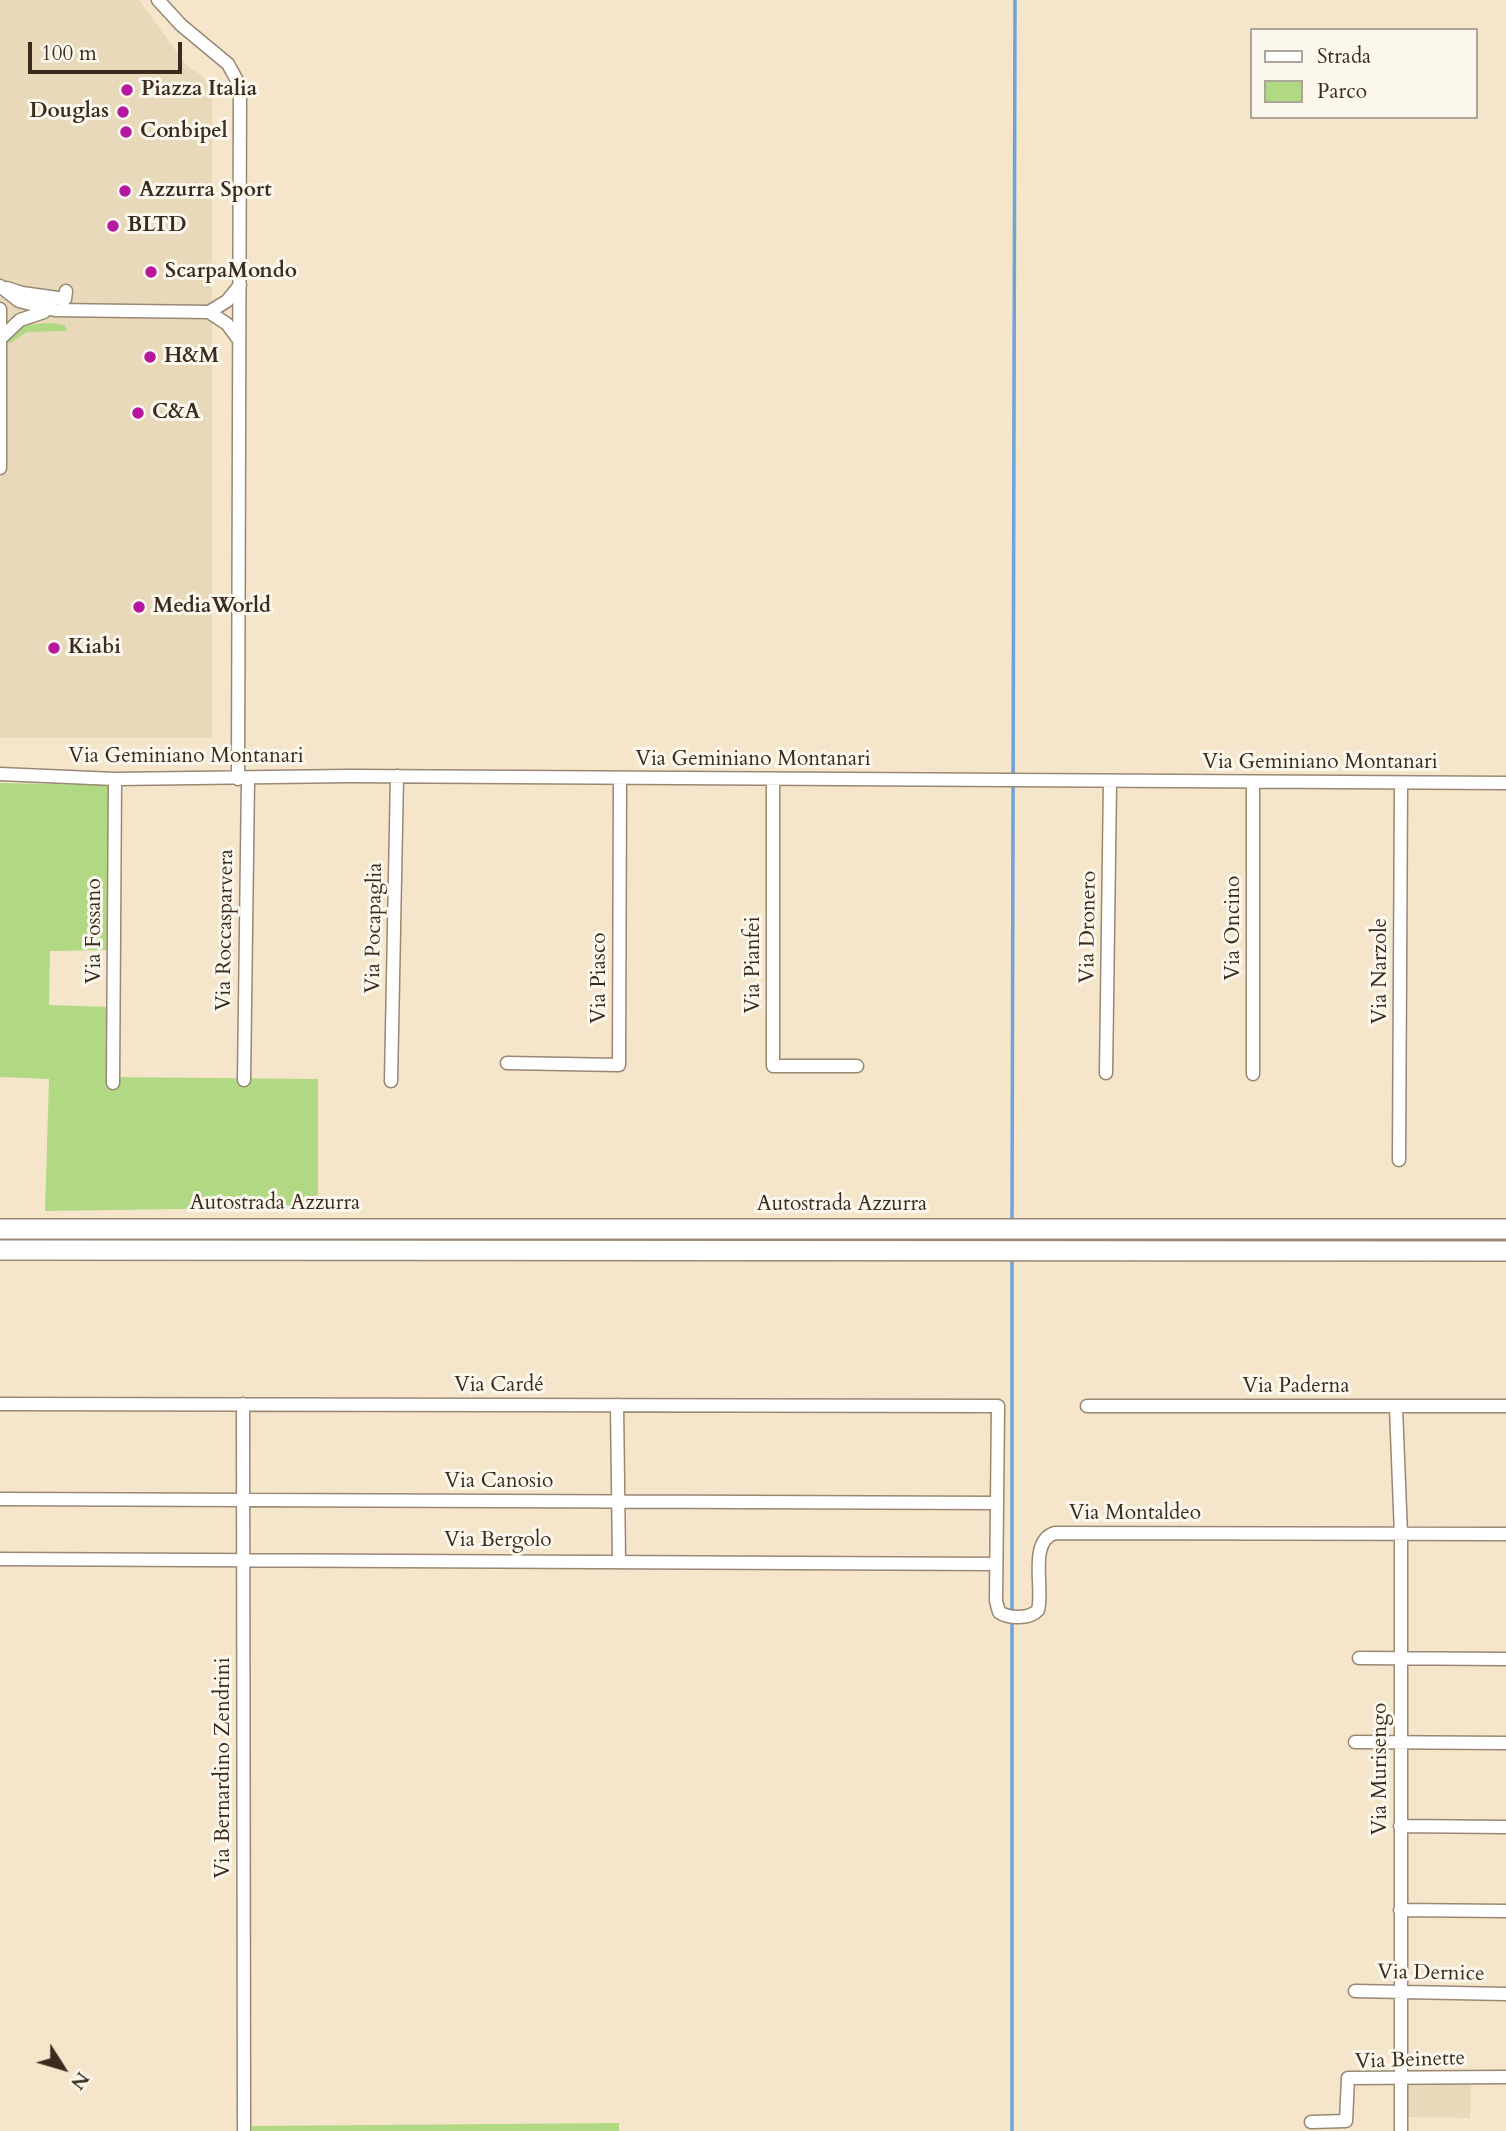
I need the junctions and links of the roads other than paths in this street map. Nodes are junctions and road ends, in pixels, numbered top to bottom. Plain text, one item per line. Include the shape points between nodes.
1 (158, 0) edge
2 (240, 285) junction
3 (0, 286) edge
4 (66, 291) dead end
5 (19, 301) junction
6 (0, 308) edge
7 (55, 310) junction
8 (209, 312) junction
9 (0, 319) edge
10 (20, 320) junction
11 (0, 339) edge
12 (240, 340) junction
13 (0, 468) edge
14 (0, 774) edge
15 (397, 776) junction
16 (621, 778) junction
17 (115, 779) junction
18 (243, 779) junction
19 (773, 779) junction
20 (1110, 782) junction
21 (1253, 782) junction
22 (1401, 783) junction
23 (1506, 783) edge
24 (507, 1063) dead end
25 (858, 1066) dead end
26 (1106, 1073) dead end
27 (1253, 1074) dead end
28 (244, 1080) dead end
29 (391, 1081) dead end
30 (113, 1083) dead end
31 (1399, 1160) dead end
32 (0, 1220) edge
33 (178, 1227) junction
34 (0, 1229) edge
35 (1506, 1229) edge
36 (0, 1242) edge
37 (180, 1248) junction
38 (0, 1251) edge
39 (1506, 1251) edge
40 (0, 1404) edge
41 (243, 1404) junction
42 (617, 1405) junction
43 (998, 1406) joint
44 (1087, 1406) dead end
45 (1506, 1406) edge
46 (1396, 1407) junction
47 (0, 1499) edge
48 (242, 1500) junction
49 (618, 1503) junction
50 (997, 1503) junction
51 (1506, 1534) edge
52 (1401, 1535) junction
53 (0, 1559) edge
54 (243, 1559) junction
55 (619, 1562) junction
56 (996, 1564) junction
57 (1359, 1658) dead end
58 (1400, 1659) junction
59 (1506, 1659) edge
60 (1355, 1742) dead end
61 (1400, 1742) junction
62 (1506, 1743) edge
63 (1400, 1826) junction
64 (1506, 1827) edge
65 (1401, 1910) junction
66 (1506, 1910) edge
67 (1355, 1991) dead end
68 (1401, 1994) junction
69 (1506, 1994) edge
70 (1506, 2077) edge
71 (1401, 2078) junction
72 (1311, 2122) dead end
73 (244, 2131) edge
74 (1401, 2131) edge

1 - 2 street, Via Roccasparvera via 228,64 240,86
2 - 8 street via 227,301
2 - 12 street, Via Roccasparvera
3 - 4 street via 65,299
3 - 5 street
5 - 6 street
5 - 7 street
6 - 9 street
7 - 8 street
7 - 10 street
8 - 12 street
9 - 10 street
9 - 11 street
10 - 11 street
11 - 13 street
12 - 18 street, Via Roccasparvera
14 - 17 street, Via Geminiano Montanari
15 - 16 street, Via Geminiano Montanari
15 - 18 street, Via Geminiano Montanari
15 - 29 street, Via Pocapaglia
16 - 19 street, Via Geminiano Montanari
16 - 24 street, Via Piasco via 619,1065
17 - 18 street, Via Geminiano Montanari
17 - 30 street, Via Fossano
18 - 28 street, Via Roccasparvera
19 - 20 street, Via Geminiano Montanari
19 - 25 street, Via Pianfei via 773,1066
20 - 21 street, Via Geminiano Montanari
20 - 26 street, Via Dronero
21 - 22 street, Via Geminiano Montanari
21 - 27 street, Via Oncino
22 - 23 street, Via Geminiano Montanari
22 - 31 street, Via Narzole
32 - 33 highway
33 - 34 highway
33 - 35 highway, Autostrada Azzurra
36 - 37 highway
37 - 38 highway
37 - 39 highway
40 - 41 street, Via Cardé
41 - 42 street, Via Cardé
41 - 48 street, Via Bernardino Zendrini
42 - 43 street, Via Cardé
42 - 49 street
43 - 50 street, Via Montaldeo
44 - 46 street, Via Paderna
45 - 46 street, Via Paderna
46 - 52 street, Via Murisengo
47 - 48 street, Via Canosio
48 - 49 street, Via Canosio
48 - 54 street, Via Bernardino Zendrini
49 - 50 street, Via Canosio
49 - 55 street
50 - 56 street, Via Montaldeo
51 - 52 street, Via Montaldeo
52 - 56 street, Via Montaldeo via 1055,1533 1047,1536 1040,1550 1038,1610 1033,1615 1015,1616 998,1610
52 - 58 street, Via Murisengo
53 - 54 street, Via Bergolo
54 - 55 street, Via Bergolo
54 - 73 street, Via Bernardino Zendrini
55 - 56 street, Via Bergolo
57 - 58 street
58 - 59 street
58 - 61 street, Via Murisengo
60 - 61 street
61 - 62 street
61 - 63 street, Via Murisengo
63 - 64 street
63 - 65 street, Via Murisengo
65 - 66 street
65 - 68 street, Via Murisengo
67 - 68 street, Via Dernice
68 - 69 street, Via Dernice
68 - 71 street, Via Murisengo
70 - 71 street, Via Beinette
71 - 72 street, Via Beinette via 1348,2078 1346,2121
71 - 74 street, Via Murisengo

